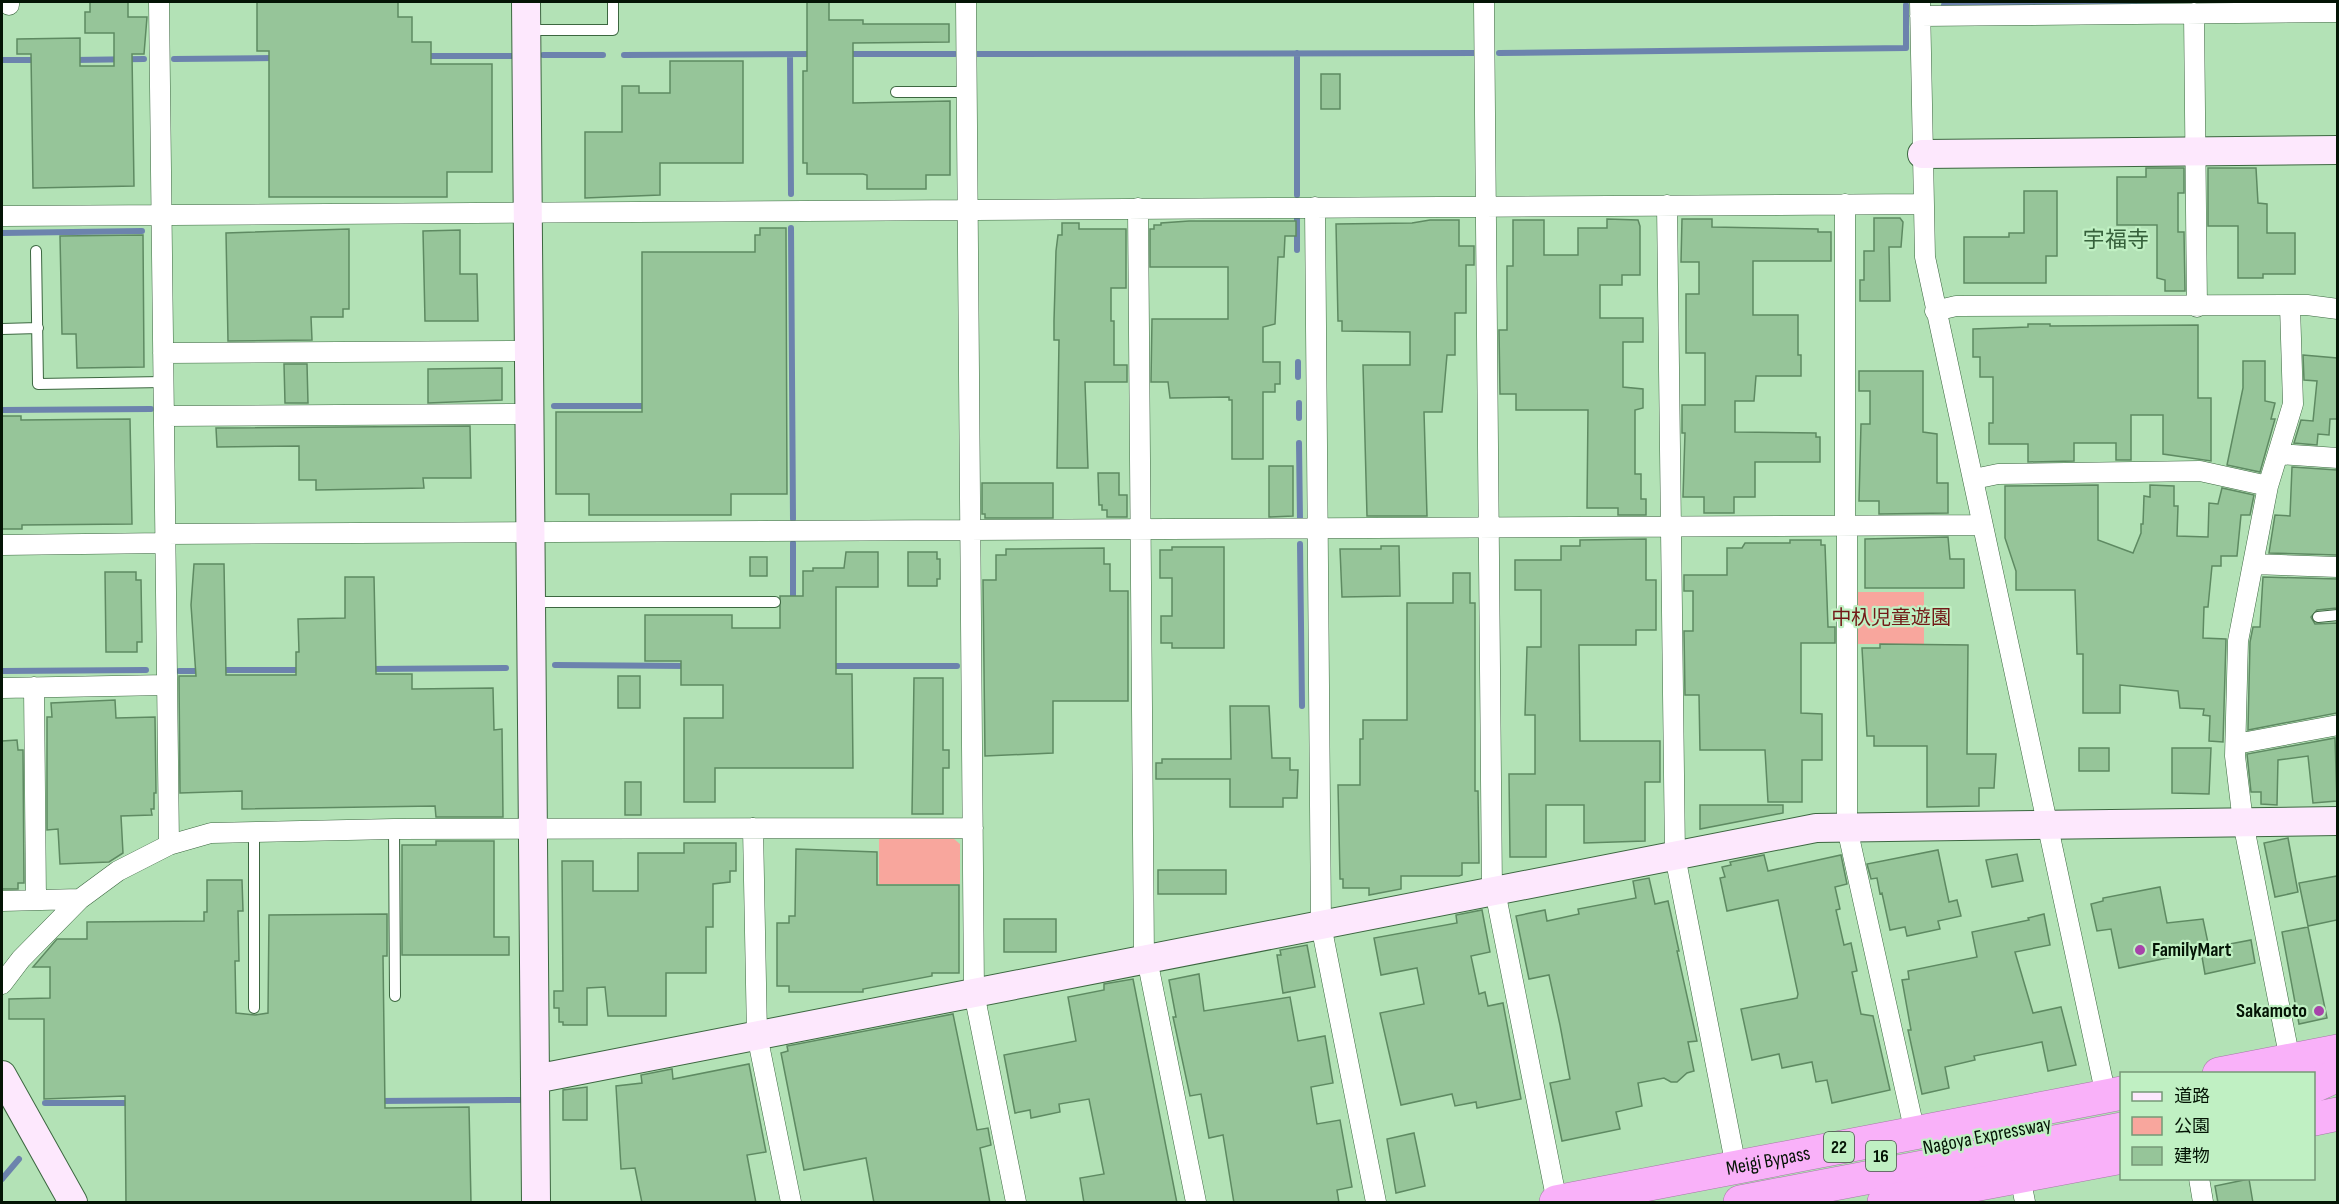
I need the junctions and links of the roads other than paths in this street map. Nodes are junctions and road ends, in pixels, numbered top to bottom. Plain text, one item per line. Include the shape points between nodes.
1 (159, 2) edge
2 (526, 2) edge
3 (613, 2) edge
4 (966, 2) edge
5 (1484, 2) edge
6 (1920, 9) edge
7 (2337, 12) edge
8 (2194, 13) junction
9 (526, 30) junction
10 (896, 92) dead end
11 (967, 92) junction
12 (2196, 150) junction
13 (2337, 150) edge
14 (1922, 154) junction
15 (1845, 204) junction
16 (1922, 204) junction
17 (1667, 205) junction
18 (1486, 206) junction
19 (1315, 207) junction
20 (1138, 208) junction
21 (968, 209) junction
22 (528, 211) junction
23 (162, 214) junction
24 (2, 216) edge
25 (36, 251) dead end
26 (2290, 306) junction
27 (2197, 307) junction
28 (2337, 309) edge
29 (1935, 311) junction
30 (38, 328) junction
31 (2, 329) edge
32 (529, 351) junction
33 (163, 353) junction
34 (164, 382) junction
35 (529, 414) junction
36 (164, 416) junction
37 (2278, 454) junction
38 (2337, 458) edge
39 (1974, 480) junction
40 (2268, 486) junction
41 (1983, 525) junction
42 (1671, 526) junction
43 (1846, 526) junction
44 (1488, 527) junction
45 (1318, 528) junction
46 (1141, 529) junction
47 (970, 530) junction
48 (530, 532) junction
49 (165, 539) junction
50 (2, 545) edge
51 (2253, 564) junction
52 (2337, 567) edge
53 (531, 602) junction
54 (775, 602) dead end
55 (2337, 615) edge
56 (2318, 616) dead end
57 (167, 685) junction
58 (34, 687) junction
59 (2, 688) edge
60 (2337, 725) edge
61 (2236, 744) junction
62 (2337, 821) edge
63 (2243, 822) junction
64 (2048, 826) junction
65 (753, 828) junction
66 (973, 828) junction
67 (1847, 828) junction
68 (394, 829) junction
69 (533, 829) junction
70 (254, 830) junction
71 (169, 845) junction
72 (1675, 856) junction
73 (1494, 891) junction
74 (80, 899) junction
75 (36, 900) junction
76 (2, 901) edge
77 (1321, 925) junction
78 (1146, 959) junction
79 (2, 984) edge
80 (974, 993) junction
81 (395, 996) dead end
82 (254, 1008) dead end
83 (757, 1035) junction
84 (2337, 1051) edge
85 (2300, 1067) edge
86 (2337, 1068) edge
87 (2242, 1072) edge
88 (2, 1075) edge
89 (2337, 1075) edge
90 (535, 1078) junction
91 (2315, 1085) edge
92 (2116, 1099) edge
93 (2337, 1112) edge
94 (2315, 1117) edge
95 (2120, 1129) edge
96 (1915, 1133) junction
97 (2120, 1152) edge
98 (2120, 1157) edge
99 (1736, 1167) junction
100 (2199, 1180) edge
101 (2023, 1189) edge
102 (1556, 1202) edge
103 (73, 1203) edge
104 (536, 1203) edge
105 (791, 1203) edge
106 (1016, 1203) edge
107 (1196, 1203) edge
108 (1377, 1203) edge
109 (1641, 1203) edge
110 (1740, 1203) edge
111 (1861, 1203) edge
112 (1884, 1203) edge
113 (2203, 1203) edge

1 - 23 street
2 - 9 street
3 - 9 lane via 613,30
4 - 11 street
5 - 18 street
6 - 8 street
6 - 14 street
7 - 8 street
8 - 12 street
9 - 22 street
10 - 11 lane
11 - 21 street
12 - 13 street
12 - 14 street
12 - 27 street
14 - 16 street
15 - 16 street
15 - 17 street
15 - 43 street
16 - 29 street via 1925,257
17 - 18 street
17 - 42 street
18 - 19 street
18 - 44 street
19 - 20 street
19 - 45 street
20 - 21 street
20 - 46 street
21 - 22 street
21 - 47 street
22 - 23 street
22 - 32 street
23 - 24 street
23 - 33 street
25 - 30 lane
26 - 27 street
26 - 28 street via 2307,304
26 - 37 street via 2293,404
27 - 29 street via 1956,306
29 - 39 street
30 - 31 lane
30 - 34 lane via 38,384
32 - 33 street
32 - 35 street
33 - 34 street
34 - 36 street
35 - 36 street
35 - 48 street
36 - 49 street
37 - 38 street
37 - 40 street
39 - 40 street via 1998,474 2200,471
39 - 41 street
40 - 51 street
41 - 43 street
41 - 64 street
42 - 43 street
42 - 44 street
42 - 72 street
43 - 67 street
44 - 45 street
44 - 73 street
45 - 46 street
45 - 77 street
46 - 47 street
46 - 78 street
47 - 48 street
47 - 66 street
48 - 49 street
48 - 53 street
49 - 50 street
49 - 57 street
51 - 52 street
51 - 61 street via 2238,641
53 - 54 lane
53 - 69 street
55 - 56 lane
57 - 58 street
57 - 71 street
58 - 59 street
58 - 75 street
60 - 61 street
61 - 63 street
62 - 63 street
63 - 64 street
63 - 85 street
64 - 67 street
64 - 92 street
65 - 66 street
65 - 69 street
65 - 83 street
66 - 80 street
67 - 72 street via 1816,828
67 - 96 street
68 - 69 street
68 - 70 street
68 - 81 lane
69 - 90 street
70 - 71 street via 211,833
70 - 82 lane
71 - 74 street via 118,871
72 - 73 street
72 - 99 street
73 - 77 street
73 - 102 street
74 - 75 street
74 - 79 street
75 - 76 street
77 - 78 street
77 - 108 street
78 - 80 street
78 - 107 street
80 - 83 street
80 - 106 street
83 - 90 street
83 - 105 street
84 - 85 highway
85 - 86 highway
85 - 87 highway
88 - 103 street
89 - 91 highway
90 - 104 street
92 - 96 highway, Meigi Bypass / 22
92 - 109 highway, Nagoya Expressway / 16
93 - 94 highway
95 - 110 highway
96 - 99 highway, Meigi Bypass / 22
97 - 111 highway, Nagoya Expressway / 16
98 - 101 highway
99 - 102 highway, Meigi Bypass / 22
100 - 113 street
101 - 112 highway

